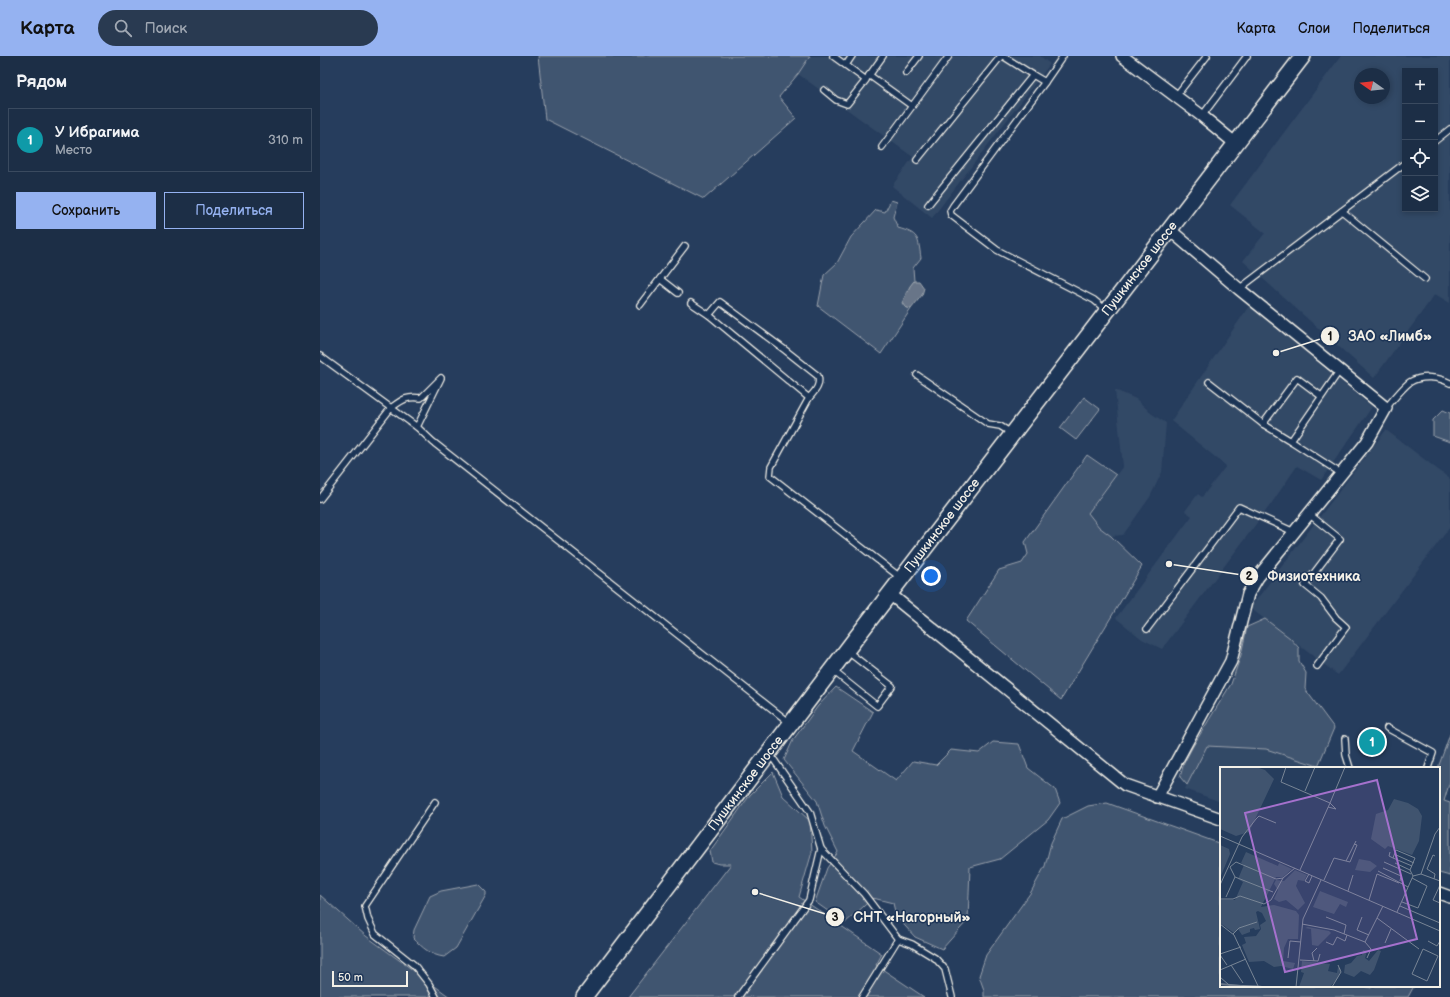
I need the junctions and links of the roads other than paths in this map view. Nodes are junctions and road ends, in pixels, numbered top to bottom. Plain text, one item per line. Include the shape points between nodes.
1 (833, 56) edge
2 (852, 56) edge
3 (883, 56) edge
4 (919, 56) edge
5 (949, 56) edge
6 (1002, 56) edge
7 (1062, 56) edge
8 (1122, 56) edge
9 (1207, 56) edge
10 (1247, 56) edge
11 (1303, 56) edge
12 (846, 65) junction
13 (906, 73) dead end
14 (1033, 75) junction
15 (868, 77) junction
16 (1045, 82) junction
17 (824, 90) dead end
18 (1176, 96) junction
19 (912, 106) junction
20 (1202, 116) junction
21 (1450, 129) edge
22 (1436, 140) edge
23 (1236, 144) junction
24 (882, 147) dead end
25 (917, 160) dead end
26 (1402, 165) edge
27 (928, 205) dead end
28 (1342, 211) junction
29 (1170, 230) junction
30 (685, 246) dead end
31 (660, 279) junction
32 (1425, 279) dead end
33 (1239, 289) junction
34 (678, 293) dead end
35 (691, 303) dead end
36 (640, 305) dead end
37 (1108, 311) junction
38 (709, 316) junction
39 (320, 356) edge
40 (1340, 370) junction
41 (917, 375) dead end
42 (1209, 382) dead end
43 (1450, 383) edge
44 (1321, 396) junction
45 (809, 398) junction
46 (391, 408) junction
47 (1386, 408) junction
48 (1263, 424) junction
49 (417, 427) junction
50 (1013, 434) junction
51 (1291, 441) junction
52 (1342, 474) junction
53 (320, 498) edge
54 (1309, 514) junction
55 (1294, 532) junction
56 (902, 578) junction
57 (890, 594) junction
58 (1147, 629) dead end
59 (846, 651) junction
60 (1317, 666) dead end
61 (831, 670) junction
62 (790, 724) junction
63 (1387, 728) dead end
64 (1345, 739) dead end
65 (768, 753) junction
66 (1350, 767) edge
67 (1428, 767) edge
68 (1157, 797) junction
69 (435, 802) dead end
70 (1220, 819) edge
71 (821, 849) junction
72 (1440, 893) edge
73 (1450, 897) edge
74 (898, 939) junction
75 (436, 997) edge
76 (584, 997) edge
77 (738, 997) edge
78 (862, 997) edge
79 (952, 997) edge

1 - 12 lane
2 - 12 lane
3 - 15 lane
4 - 13 lane
5 - 19 lane
6 - 14 lane
6 - 25 lane
7 - 16 lane
8 - 18 street
9 - 18 lane
10 - 20 lane
11 - 23 main road, Пушкинское шоссе
12 - 15 lane
14 - 16 lane
14 - 27 lane
15 - 17 lane via 847,104 836,100
15 - 19 lane
16 - 37 lane via 953,206 950,215 997,250 1094,300
18 - 20 street
19 - 24 lane
20 - 23 street
21 - 22 lane
23 - 29 main road, Пушкинское шоссе
26 - 28 lane
28 - 32 lane
28 - 33 lane
29 - 33 street
29 - 37 main road, Пушкинское шоссе
30 - 31 lane
31 - 34 lane
31 - 36 lane
33 - 40 street
35 - 38 lane
37 - 50 main road, Пушкинское шоссе
38 - 45 lane
38 - 45 lane via 720,302 818,376 820,380 817,388
39 - 46 lane
40 - 44 lane
40 - 47 street
41 - 50 lane via 988,424 1000,426
42 - 48 lane
43 - 47 lane via 1443,379 1425,378 1410,382
44 - 48 lane via 1297,378
44 - 51 lane
45 - 56 lane via 770,468 770,476
46 - 49 lane
46 - 49 lane via 404,398 421,398 441,378
46 - 53 lane
47 - 52 street via 1367,442
48 - 51 lane
49 - 62 lane
50 - 56 main road, Пушкинское шоссе
51 - 52 lane
52 - 54 street
54 - 55 street
54 - 60 lane via 1340,539 1305,584 1346,627
55 - 58 lane via 1239,507
55 - 68 street via 1258,577 1248,594 1231,662
56 - 57 main road, Пушкинское шоссе
57 - 59 main road, Пушкинское шоссе
57 - 68 street via 1125,785
59 - 61 main road, Пушкинское шоссе
59 - 61 lane via 892,686 877,706
61 - 62 main road, Пушкинское шоссе
62 - 65 main road, Пушкинское шоссе
63 - 67 lane via 1433,753
64 - 66 lane
65 - 71 lane via 810,812
65 - 76 main road, Пушкинское шоссе
68 - 70 street
69 - 75 lane via 365,906 376,934 414,965
71 - 74 lane via 864,894
71 - 77 lane via 809,900
72 - 73 street
74 - 78 lane
74 - 79 lane via 935,958 945,969

